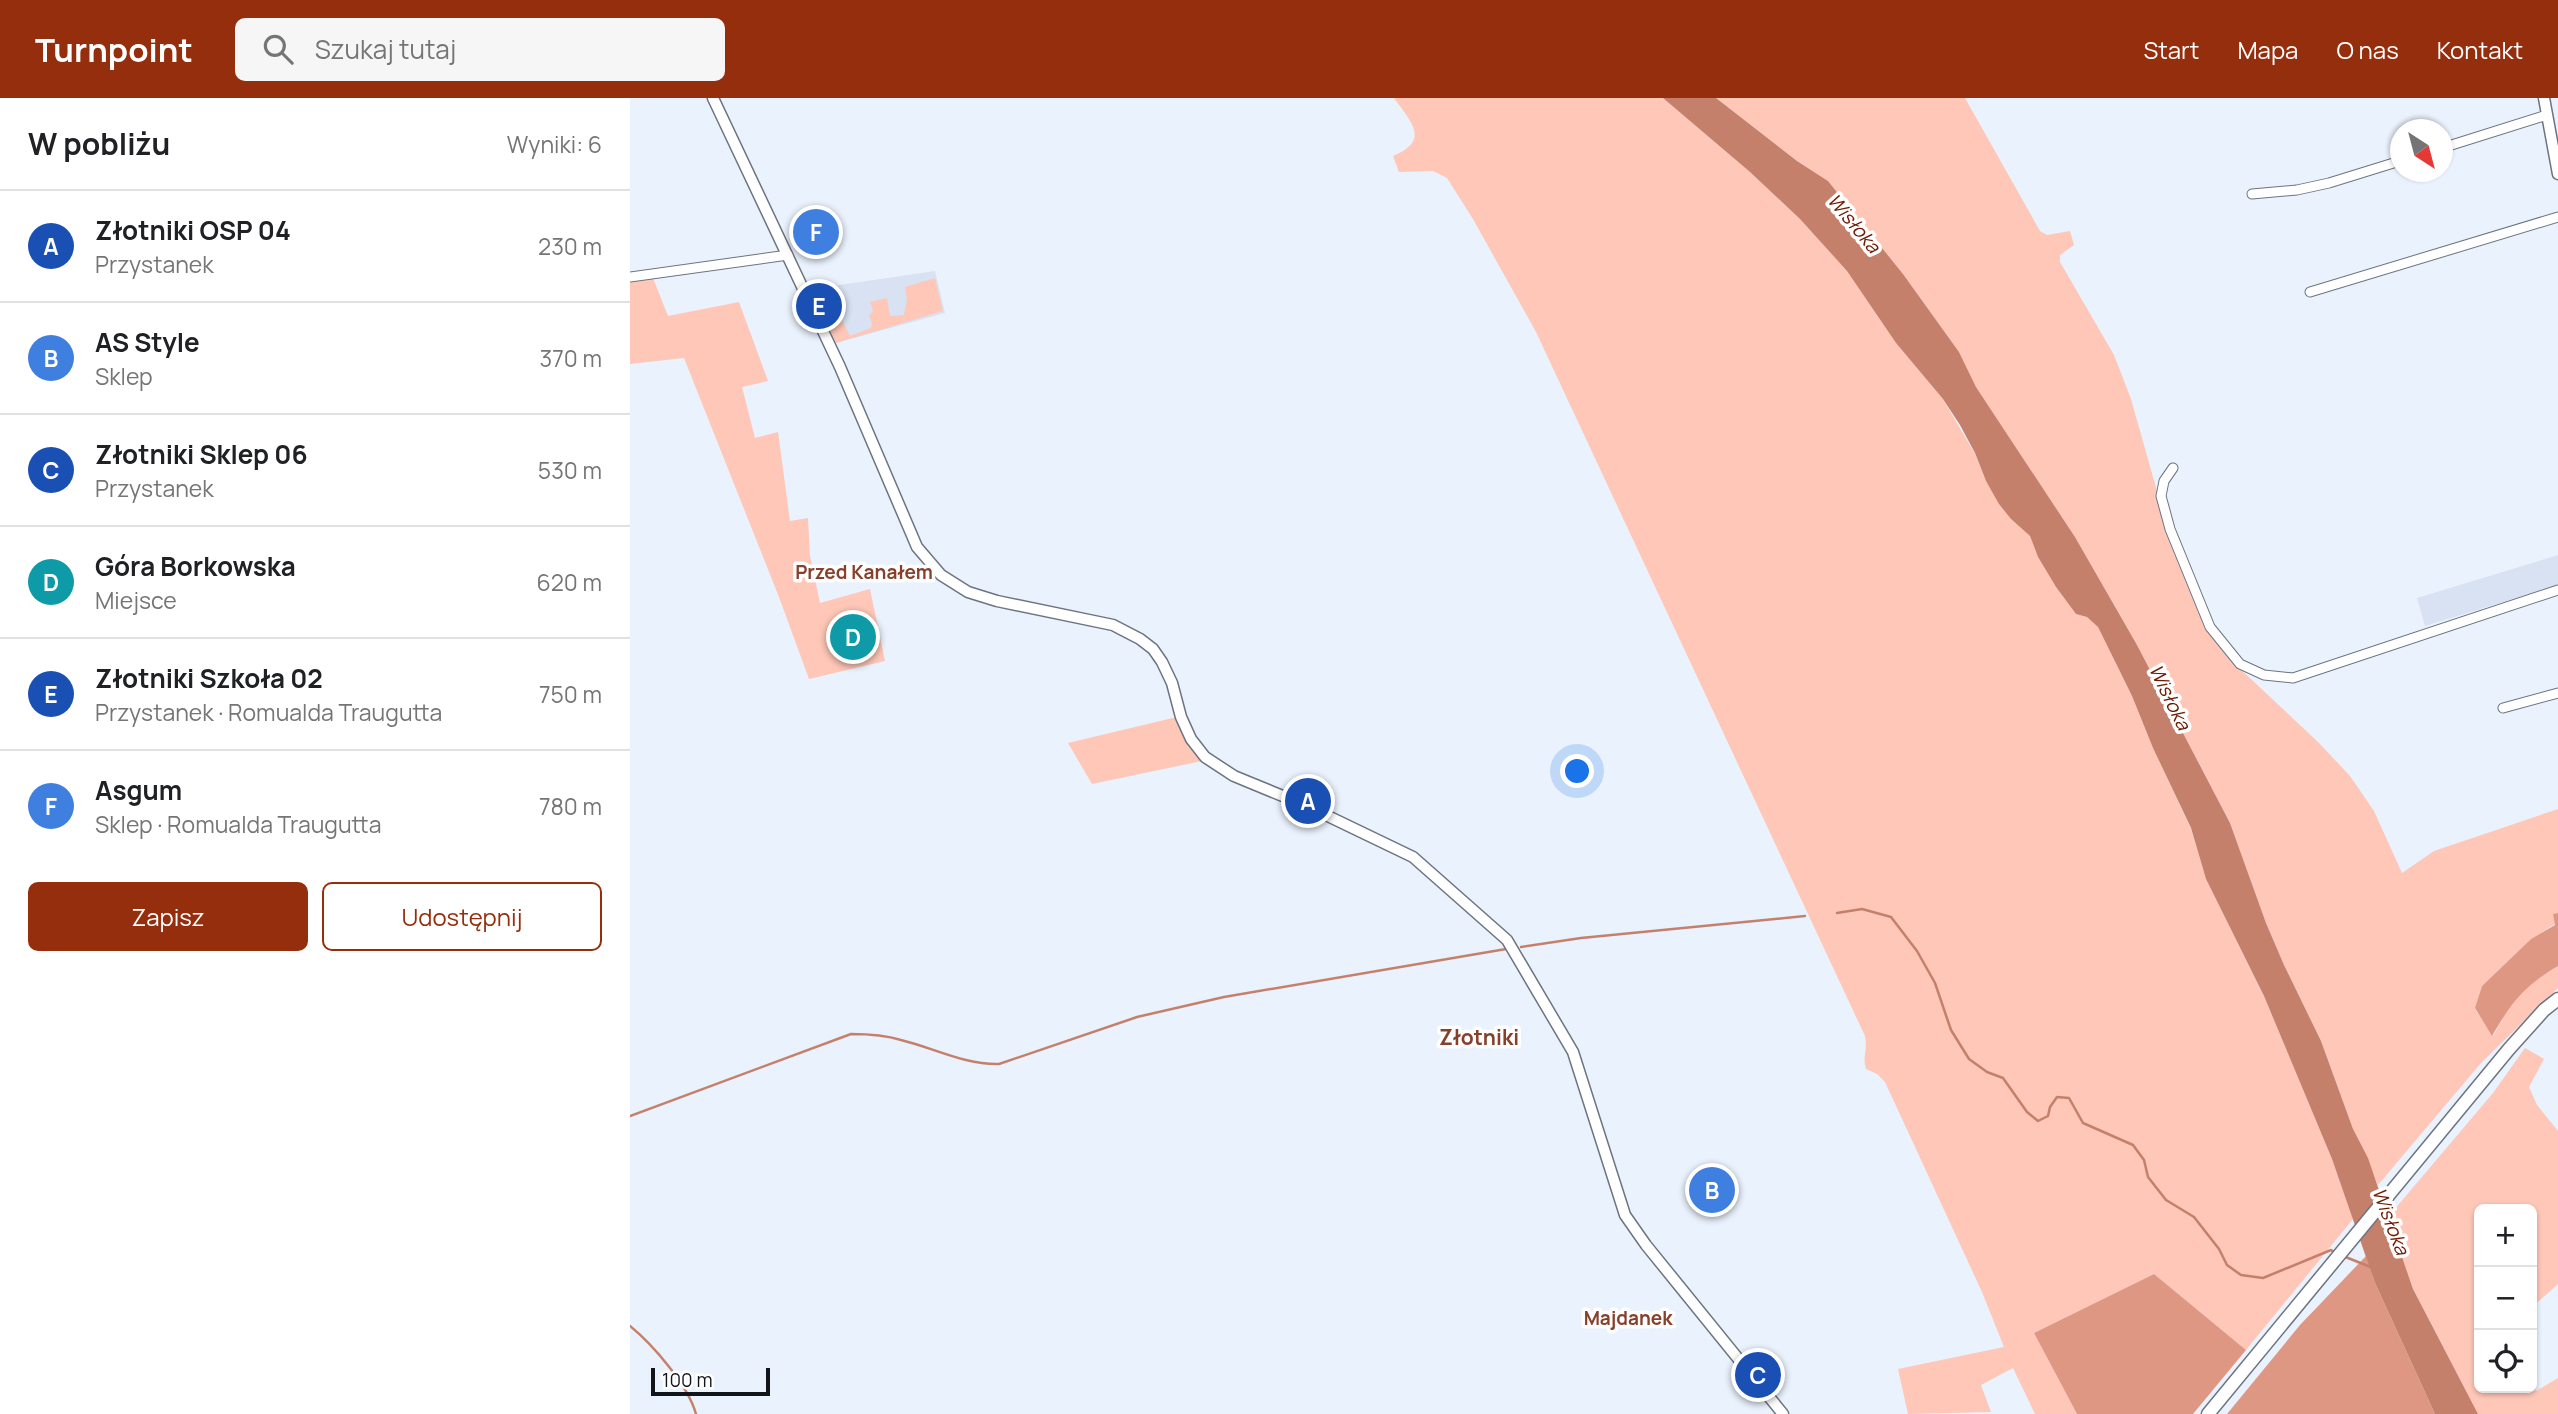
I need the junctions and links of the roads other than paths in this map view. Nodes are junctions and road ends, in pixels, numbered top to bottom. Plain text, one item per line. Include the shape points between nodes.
1 (713, 98) edge
2 (2544, 98) edge
3 (2547, 115) junction
4 (2453, 145) edge
5 (2390, 164) edge
6 (2558, 174) edge
7 (2252, 194) dead end
8 (2558, 217) edge
9 (788, 255) junction
10 (630, 277) edge
11 (2310, 292) dead end
12 (2174, 468) dead end
13 (2558, 590) edge
14 (2558, 693) edge
15 (2503, 708) dead end
16 (2558, 999) edge
17 (1783, 1414) edge
18 (2208, 1414) edge

1 - 9 street
2 - 3 street
3 - 4 street
3 - 6 street
5 - 7 street via 2297,190
8 - 11 street
9 - 10 street
9 - 17 street via 916,547 941,575 968,592 1113,625 1140,639 1162,662 1181,717 1205,757 1234,775 1413,857 1507,940 1573,1052 1625,1215
12 - 13 street via 2164,481 2161,496 2210,627 2240,663 2264,675 2293,678
14 - 15 street
16 - 18 main road via 2509,1049

